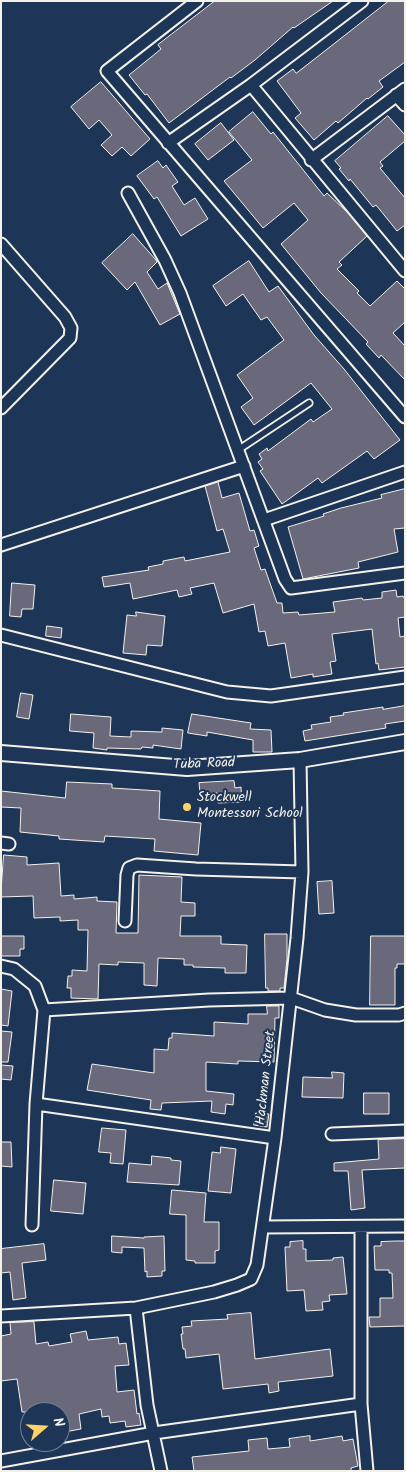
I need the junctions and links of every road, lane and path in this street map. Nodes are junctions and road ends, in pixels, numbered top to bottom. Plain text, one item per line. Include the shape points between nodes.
1 (197, 1) edge
2 (362, 1) edge
3 (251, 86) junction
4 (400, 92) edge
5 (405, 105) edge
6 (168, 142) junction
7 (311, 160) junction
8 (128, 193) dead end
9 (1, 244) edge
10 (405, 271) edge
11 (309, 403) dead end
12 (1, 408) edge
13 (405, 417) edge
14 (238, 450) junction
15 (244, 466) junction
16 (405, 472) edge
17 (264, 520) junction
18 (1, 545) edge
19 (405, 572) edge
20 (1, 634) edge
21 (405, 677) edge
22 (405, 742) edge
23 (1, 753) edge
24 (300, 760) junction
25 (302, 872) junction
26 (125, 921) dead end
27 (1, 966) edge
28 (291, 998) junction
29 (44, 1010) junction
30 (405, 1013) edge
31 (36, 1104) junction
32 (405, 1131) edge
33 (332, 1134) dead end
34 (276, 1138) junction
35 (32, 1225) dead end
36 (405, 1226) edge
37 (263, 1227) junction
38 (361, 1228) junction
39 (136, 1308) junction
40 (1, 1316) edge
41 (361, 1404) junction
42 (154, 1433) junction
43 (1, 1462) edge
44 (161, 1471) edge
45 (367, 1471) edge

1 - 6 street via 107,72
2 - 3 street
3 - 6 street
3 - 7 street
4 - 5 street
4 - 7 street
6 - 13 street
7 - 10 street
8 - 14 street via 180,292
9 - 12 street via 71,328 70,338
11 - 14 lane
14 - 15 street
15 - 17 street
15 - 18 street
16 - 17 street
17 - 19 street via 291,588
20 - 21 street via 227,692 271,696
22 - 24 street, Tuba Road
23 - 24 street, Tuba Road via 187,768
24 - 25 street, Hackman Street
25 - 26 street via 137,865 129,868 127,875
25 - 28 street, Hackman Street
27 - 29 street via 14,969 35,986
28 - 29 street
28 - 30 street via 325,1010 356,1015
28 - 34 street, Hackman Street
29 - 31 street
31 - 34 street
31 - 35 street
32 - 33 street
34 - 37 street, Hackman Street
36 - 38 street
37 - 38 street
37 - 39 street, Hackman Street via 257,1265 251,1279 214,1292
38 - 41 street
39 - 40 street, Hackman Street
39 - 42 street via 147,1405
41 - 42 street
41 - 45 street
42 - 43 street
42 - 44 street

